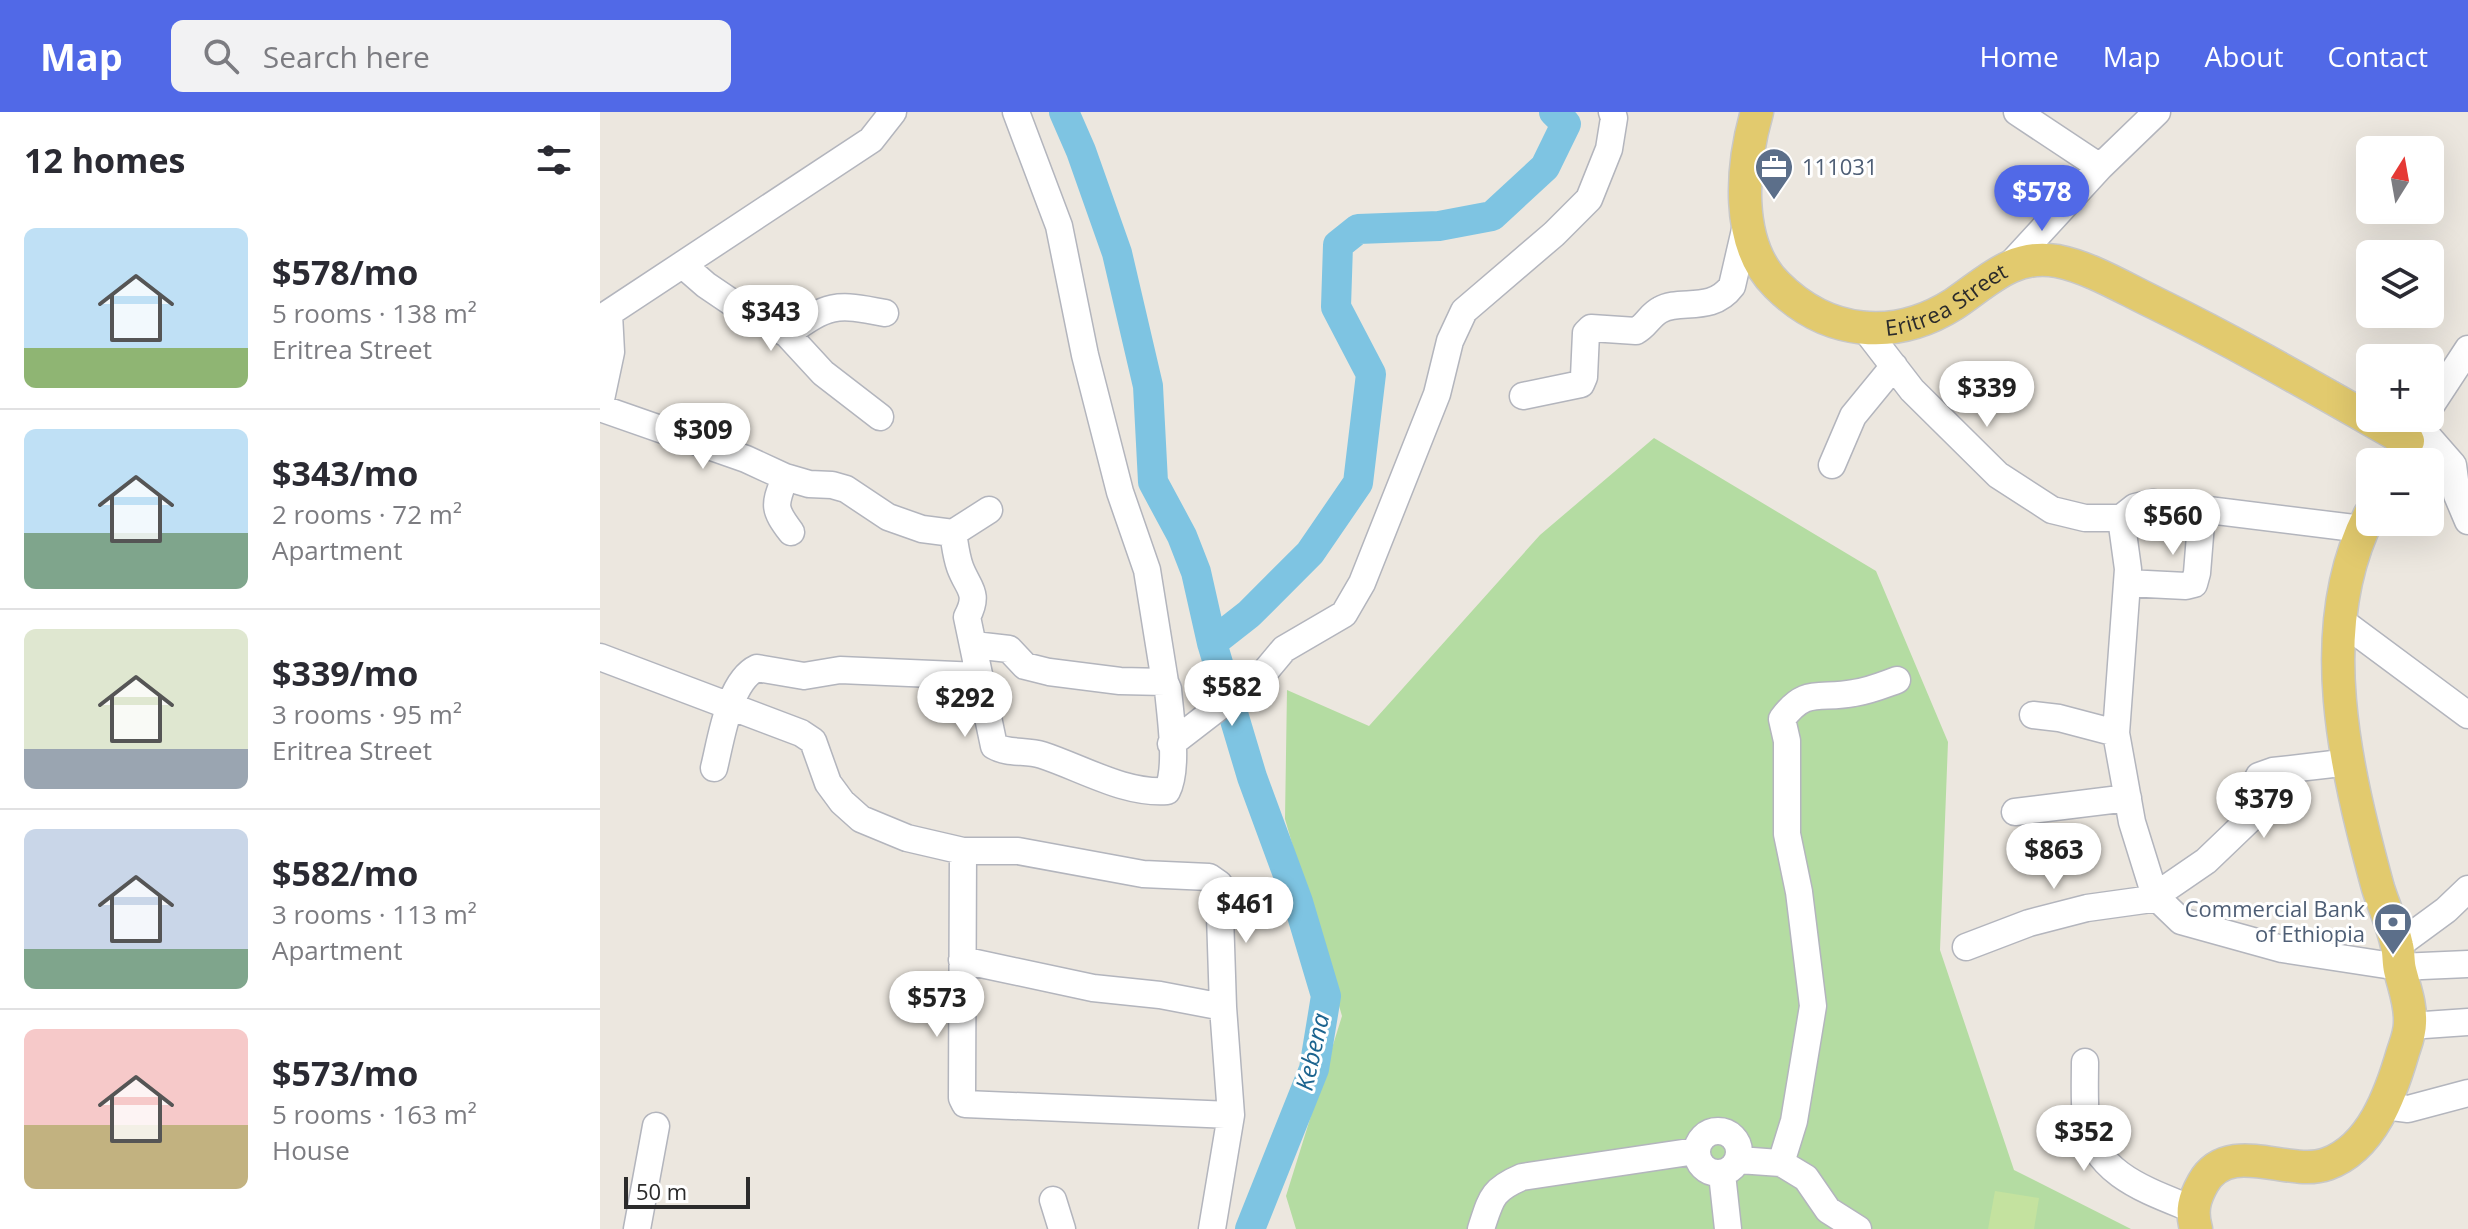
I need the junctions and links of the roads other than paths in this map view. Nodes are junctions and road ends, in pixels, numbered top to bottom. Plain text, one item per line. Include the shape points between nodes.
1 (893, 112) edge
2 (1016, 112) edge
3 (1612, 112) edge
4 (1757, 112) edge
5 (2017, 112) edge
6 (2157, 112) edge
7 (2100, 167) junction
8 (1747, 221) junction
9 (683, 265) junction
10 (2010, 265) junction
11 (885, 313) dead end
12 (605, 317) edge
13 (1865, 329) junction
14 (787, 334) junction
15 (2468, 349) edge
16 (1894, 366) junction
17 (2444, 386) edge
18 (1523, 396) dead end
19 (2356, 402) edge
20 (600, 406) edge
21 (880, 417) dead end
22 (2416, 432) edge
23 (1832, 465) dead end
24 (2460, 466) edge
25 (785, 477) junction
26 (989, 510) dead end
27 (2202, 511) junction
28 (2121, 518) junction
29 (2356, 521) edge
30 (2468, 521) edge
31 (791, 532) dead end
32 (953, 533) junction
33 (2361, 536) edge
34 (2127, 583) junction
35 (2340, 620) junction
36 (974, 645) junction
37 (600, 657) edge
38 (979, 676) junction
39 (1897, 680) dead end
40 (1165, 682) junction
41 (730, 708) junction
42 (2033, 715) dead end
43 (2468, 715) edge
44 (2116, 733) junction
45 (1171, 744) junction
46 (2350, 762) junction
47 (714, 768) dead end
48 (2128, 798) junction
49 (2015, 812) dead end
50 (963, 851) junction
51 (2468, 889) edge
52 (2157, 897) junction
53 (1966, 947) dead end
54 (2398, 956) junction
55 (962, 960) junction
56 (2468, 964) edge
57 (1223, 1007) junction
58 (2468, 1022) edge
59 (2410, 1026) junction
60 (2085, 1062) dead end
61 (2468, 1093) edge
62 (2384, 1106) junction
63 (1231, 1115) junction
64 (656, 1126) dead end
65 (1696, 1151) junction
66 (1781, 1163) junction
67 (1730, 1167) junction
68 (1053, 1200) dead end
69 (2194, 1224) edge
70 (637, 1229) edge
71 (1062, 1229) edge
72 (1212, 1229) edge
73 (1481, 1229) edge
74 (1728, 1229) edge
75 (1858, 1229) edge

1 - 9 street via 871,140
2 - 40 street via 1059,226 1089,371 1120,492 1147,570
3 - 45 street via 1609,149 1589,199 1464,311 1450,341 1437,394 1362,583 1344,614 1284,649 1258,680
4 - 8 main road, Eritrea Street via 1744,183
5 - 7 street
6 - 7 street
7 - 10 street
8 - 13 main road, Eritrea Street via 1769,277 1789,297 1842,326
8 - 18 street via 1726,294 1701,304 1661,309 1636,331 1591,328 1586,333 1581,384
9 - 12 street
9 - 14 street via 737,306
10 - 13 main road, Eritrea Street via 1933,316
10 - 19 main road, Eritrea Street via 2054,261 2081,267
11 - 14 street via 829,307
12 - 20 street via 611,352
13 - 16 street
14 - 21 street via 823,373
15 - 17 street
16 - 23 street via 1853,416
16 - 28 street via 1998,475 2052,510 2085,518
20 - 25 street
22 - 24 street
24 - 30 street via 2457,495
25 - 31 street via 775,506
25 - 32 street via 846,489 888,517
26 - 32 street
27 - 28 street via 2152,503
27 - 29 street
27 - 34 street via 2194,584
28 - 34 street
32 - 36 street via 960,568 974,594 967,617
33 - 35 main road
34 - 44 street
35 - 43 street
35 - 46 main road via 2341,719
36 - 38 street
36 - 40 street via 1009,649 1025,666 1049,672
37 - 41 street
38 - 41 street via 840,670 804,676 757,668 742,679
38 - 45 street via 990,737 1000,749 1040,754 1096,777 1156,792 1167,791 1171,783
39 - 66 street via 1794,702 1782,719 1787,741 1780,777 1813,1006 1794,1121
40 - 45 street
41 - 47 street
41 - 50 street via 813,741 828,783 861,819 907,838
42 - 44 street
44 - 48 street
46 - 52 street via 2259,776 2254,786 2258,810 2253,816 2206,861
46 - 54 main road
48 - 49 street
48 - 52 street
50 - 55 street
50 - 57 street via 1018,851 1143,874 1216,880
51 - 54 street
52 - 53 street via 2029,923
52 - 54 street via 2181,921 2255,943
54 - 56 street
54 - 59 main road
55 - 57 street via 1093,988
55 - 63 street via 965,1104
57 - 63 street
58 - 59 street
59 - 62 main road
60 - 69 street via 2086,1122 2111,1169
61 - 62 street via 2408,1109
62 - 69 main road via 2367,1134 2330,1163 2316,1167 2232,1161 2217,1167 2206,1178
63 - 72 street
64 - 70 street
65 - 67 street via 1703,1168
65 - 67 street via 1702,1137 1715,1130 1730,1133 1739,1145
65 - 73 street via 1522,1177 1500,1186 1491,1197
66 - 67 street via 1764,1160
66 - 75 street via 1806,1178 1828,1210
67 - 74 street
68 - 71 street

